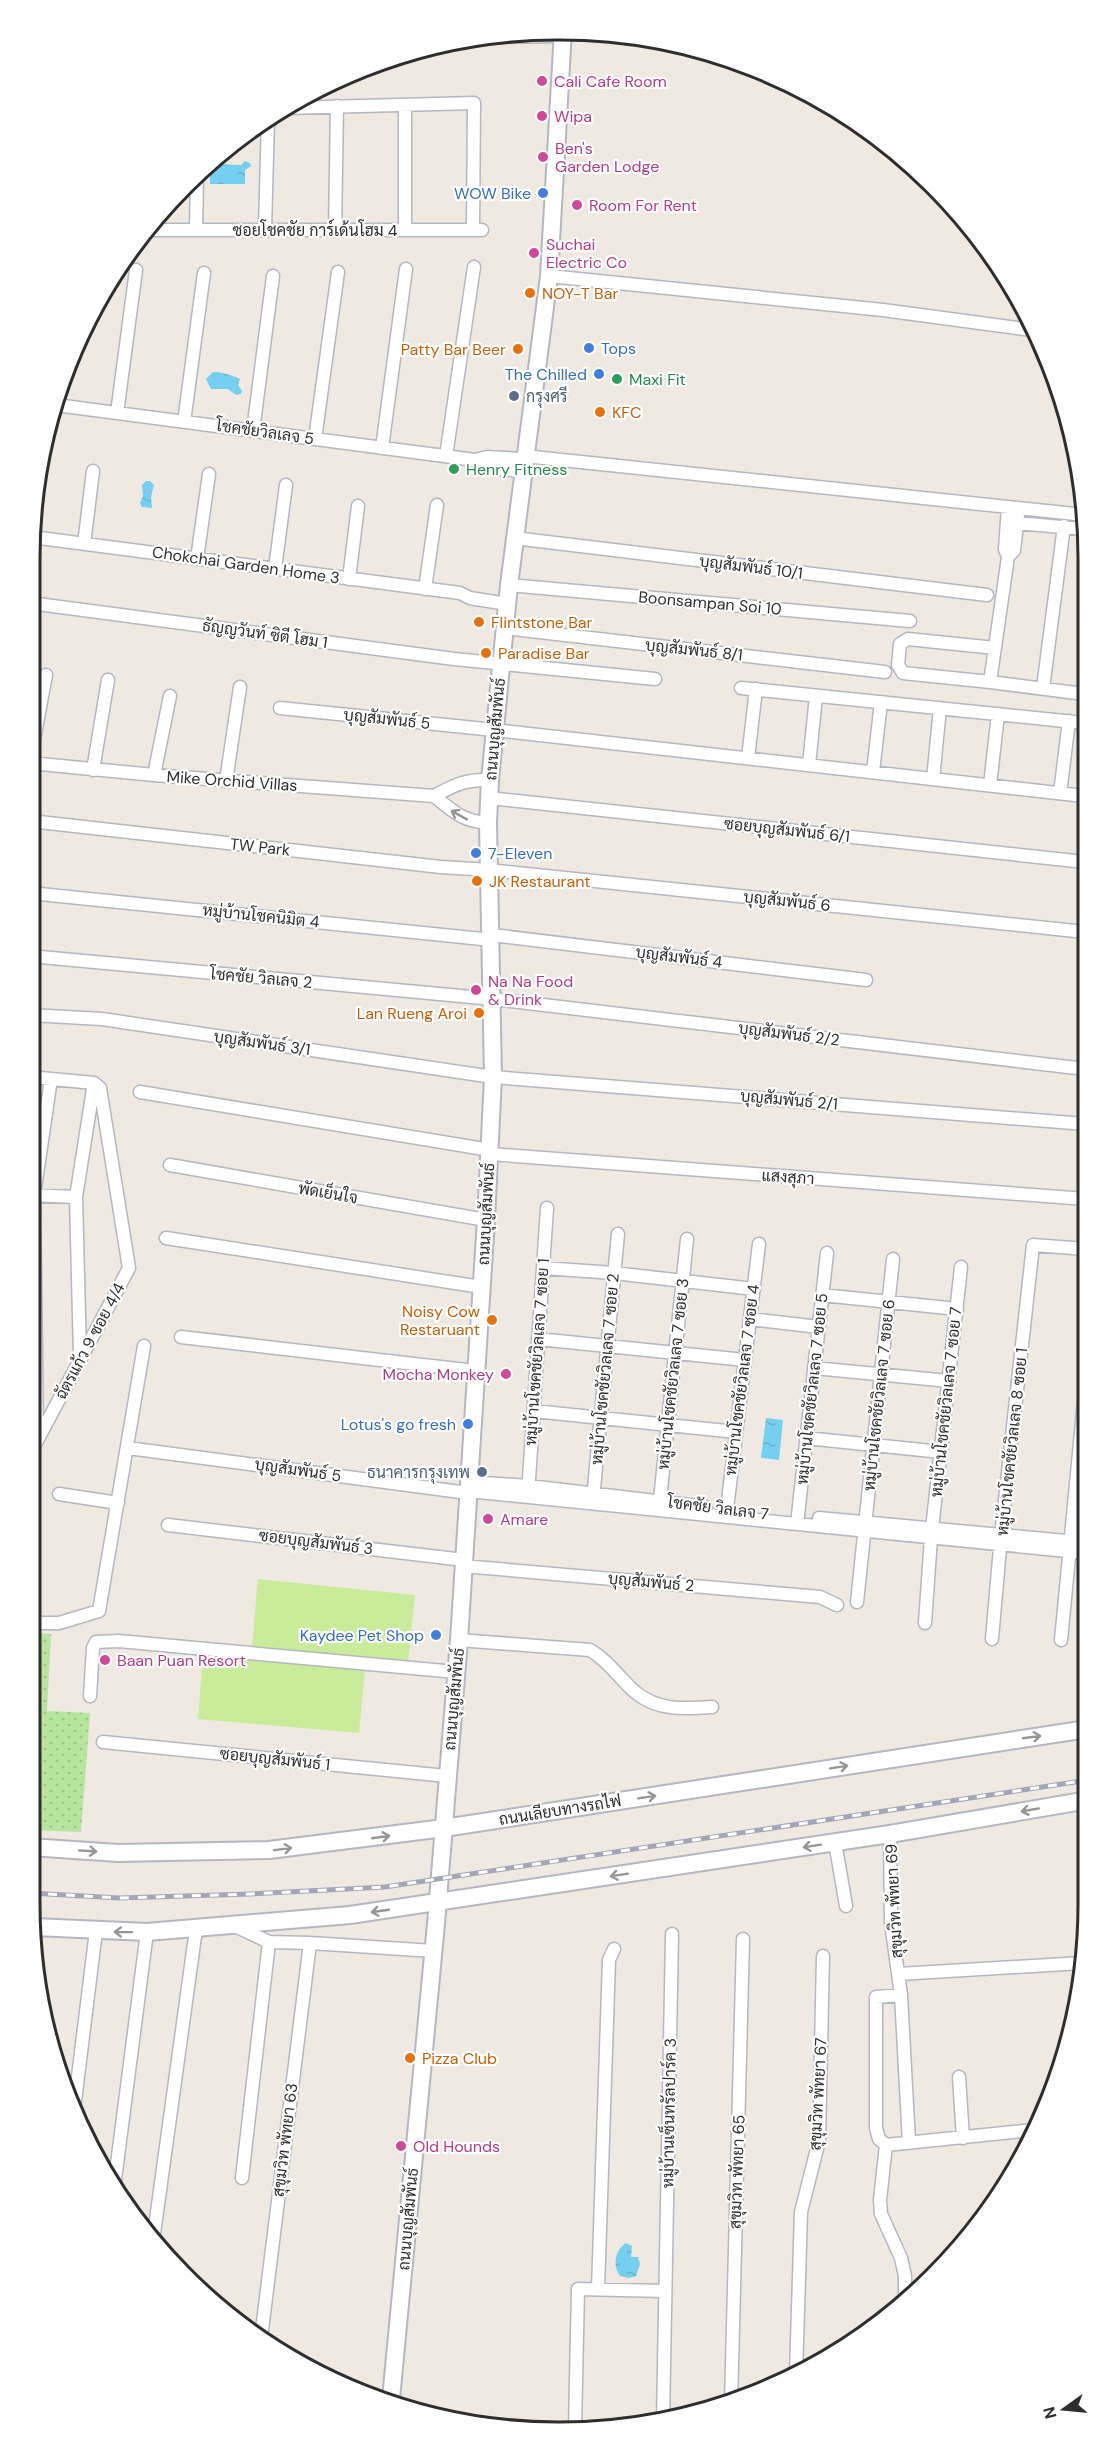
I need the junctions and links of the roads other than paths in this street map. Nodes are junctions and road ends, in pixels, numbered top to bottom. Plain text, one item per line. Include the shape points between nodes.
1 (562, 40) edge
2 (405, 105) junction
3 (337, 106) junction
4 (305, 107) edge
5 (268, 130) edge
6 (197, 188) edge
7 (158, 230) edge
8 (196, 230) junction
9 (265, 230) junction
10 (335, 230) junction
11 (405, 230) junction
12 (474, 267) dead end
13 (406, 269) dead end
14 (136, 270) dead end
15 (338, 272) dead end
16 (204, 273) dead end
17 (273, 276) dead end
18 (549, 276) junction
19 (1023, 329) edge
20 (64, 406) edge
21 (117, 413) junction
22 (184, 422) junction
23 (253, 431) junction
24 (315, 439) junction
25 (382, 448) junction
26 (446, 456) junction
27 (523, 462) junction
28 (93, 471) dead end
29 (209, 474) dead end
30 (286, 484) dead end
31 (437, 504) dead end
32 (358, 506) dead end
33 (1013, 508) junction
34 (1075, 514) edge
35 (1017, 523) junction
36 (1064, 526) junction
37 (1076, 528) edge
38 (41, 538) edge
39 (514, 538) junction
40 (84, 544) junction
41 (1008, 556) junction
42 (197, 559) junction
43 (274, 569) junction
44 (349, 579) junction
45 (425, 589) junction
46 (460, 593) joint
47 (508, 595) junction
48 (987, 595) dead end
49 (40, 604) edge
50 (910, 621) dead end
51 (504, 628) junction
52 (995, 648) junction
53 (501, 665) junction
54 (885, 672) dead end
55 (46, 675) dead end
56 (655, 679) dead end
57 (108, 680) dead end
58 (990, 682) junction
59 (240, 687) dead end
60 (741, 688) dead end
61 (1043, 688) junction
62 (756, 689) junction
63 (1078, 692) edge
64 (170, 696) dead end
65 (816, 696) junction
66 (880, 702) junction
67 (40, 708) edge
68 (279, 708) dead end
69 (940, 708) junction
70 (998, 714) junction
71 (1069, 721) junction
72 (1078, 722) edge
73 (494, 730) junction
74 (748, 758) junction
75 (40, 763) edge
76 (808, 765) junction
77 (93, 770) junction
78 (873, 772) junction
79 (154, 775) junction
80 (933, 779) junction
81 (226, 780) junction
82 (490, 780) junction
83 (990, 786) junction
84 (1060, 793) junction
85 (1078, 795) edge
86 (434, 796) junction
87 (489, 798) junction
88 (40, 822) edge
89 (488, 824) junction
90 (1078, 861) edge
91 (489, 870) junction
92 (40, 894) edge
93 (1078, 931) edge
94 (492, 937) junction
95 (40, 957) edge
96 (866, 980) dead end
97 (493, 999) junction
98 (40, 1016) edge
99 (1078, 1068) edge
100 (493, 1077) junction
101 (40, 1078) edge
102 (51, 1079) junction
103 (94, 1083) junction
104 (140, 1092) dead end
105 (1078, 1123) edge
106 (40, 1146) edge
107 (490, 1152) junction
108 (170, 1165) dead end
109 (40, 1195) edge
110 (76, 1197) junction
111 (1078, 1198) edge
112 (547, 1208) dead end
113 (486, 1221) junction
114 (618, 1234) dead end
115 (166, 1238) dead end
116 (687, 1239) dead end
117 (759, 1244) dead end
118 (1078, 1248) edge
119 (827, 1253) dead end
120 (893, 1259) dead end
121 (961, 1267) dead end
122 (543, 1268) junction
123 (614, 1273) junction
124 (683, 1281) junction
125 (481, 1287) junction
126 (754, 1289) junction
127 (822, 1294) junction
128 (888, 1301) junction
129 (957, 1309) junction
130 (750, 1319) junction
131 (819, 1326) junction
132 (181, 1337) dead end
133 (538, 1339) junction
134 (607, 1345) junction
135 (144, 1346) dead end
136 (675, 1353) junction
137 (80, 1358) junction
138 (745, 1360) junction
139 (814, 1368) junction
140 (475, 1371) junction
141 (881, 1374) junction
142 (949, 1381) junction
143 (534, 1411) junction
144 (600, 1417) junction
145 (668, 1425) junction
146 (736, 1432) junction
147 (40, 1437) edge
148 (807, 1438) junction
149 (874, 1445) junction
150 (128, 1448) junction
151 (941, 1452) junction
152 (1078, 1459) edge
153 (468, 1488) junction
154 (528, 1491) junction
155 (59, 1494) dead end
156 (593, 1498) junction
157 (118, 1503) junction
158 (660, 1506) junction
159 (726, 1513) junction
160 (797, 1521) junction
161 (168, 1524) dead end
162 (866, 1527) junction
163 (932, 1534) junction
164 (1001, 1540) junction
165 (1078, 1545) edge
166 (1069, 1547) junction
167 (1078, 1550) edge
168 (463, 1563) junction
169 (857, 1602) dead end
170 (837, 1605) dead end
171 (40, 1623) edge
172 (925, 1623) dead end
173 (992, 1639) dead end
174 (459, 1640) junction
175 (1061, 1640) dead end
176 (456, 1672) junction
177 (90, 1696) dead end
178 (712, 1707) dead end
179 (1078, 1731) edge
180 (103, 1742) dead end
181 (447, 1776) junction
182 (1078, 1802) edge
183 (444, 1828) junction
184 (890, 1834) junction
185 (835, 1842) junction
186 (40, 1848) edge
187 (438, 1903) junction
188 (846, 1906) dead end
189 (235, 1926) junction
190 (41, 1927) edge
191 (196, 1929) junction
192 (96, 1931) junction
193 (147, 1932) junction
194 (672, 1934) dead end
195 (743, 1939) dead end
196 (269, 1942) junction
197 (310, 1943) junction
198 (614, 1949) dead end
199 (434, 1951) junction
200 (823, 1956) dead end
201 (1074, 1963) edge
202 (899, 1974) junction
203 (901, 1995) junction
204 (959, 2077) dead end
205 (76, 2092) edge
206 (1025, 2131) edge
207 (963, 2138) junction
208 (909, 2142) junction
209 (886, 2145) junction
210 (116, 2172) edge
211 (242, 2178) dead end
212 (155, 2228) edge
213 (598, 2289) junction
214 (905, 2290) edge
215 (665, 2291) junction
216 (262, 2329) edge
217 (796, 2365) edge
218 (731, 2393) edge
219 (392, 2395) edge
220 (663, 2412) edge
221 (575, 2422) edge

1 - 18 street, ถนนบุญสัมพันธ์
2 - 3 street
2 - 11 street
2 - 11 street, ซอยโชคชัย การ์เด้นโฮม 4 via 474,103 478,230
3 - 4 street
3 - 10 street
5 - 9 street
6 - 8 street
7 - 8 street, ซอยโชคชัย การ์เด้นโฮม 4
8 - 9 street, ซอยโชคชัย การ์เด้นโฮม 4
9 - 10 street, ซอยโชคชัย การ์เด้นโฮม 4
10 - 11 street, ซอยโชคชัย การ์เด้นโฮม 4
12 - 26 street
13 - 25 street
14 - 21 street
15 - 24 street
16 - 22 street
17 - 23 street
18 - 19 street via 883,310
18 - 27 street, ถนนบุญสัมพันธ์
20 - 21 street, โชคชัยวิลเลจ 5
21 - 22 street, โชคชัยวิลเลจ 5
22 - 23 street, โชคชัยวิลเลจ 5
23 - 24 street, โชคชัยวิลเลจ 5
24 - 25 street, โชคชัยวิลเลจ 5
25 - 26 street, โชคชัยวิลเลจ 5
26 - 27 street, โชคชัยวิลเลจ 5 via 475,460 487,456
27 - 33 street, โชคชัยวิลเลจ 5
27 - 39 street, ถนนบุญสัมพันธ์
28 - 40 street
29 - 42 street
30 - 43 street
31 - 45 street
32 - 44 street
33 - 34 street, โชคชัยวิลเลจ 5
33 - 35 street
33 - 41 street via 1005,549
35 - 36 street
35 - 41 street via 1014,550
36 - 37 street
36 - 61 street
38 - 40 street, Chokchai Garden Home 3
39 - 47 street, ถนนบุญสัมพันธ์
39 - 48 street, บุญสัมพันธ์ 10/1
40 - 42 street, Chokchai Garden Home 3
41 - 52 street
42 - 43 street, Chokchai Garden Home 3
43 - 44 street, Chokchai Garden Home 3
44 - 45 street, Chokchai Garden Home 3
45 - 46 street, Chokchai Garden Home 3
46 - 47 street, Boonsampan Soi 10
47 - 50 street, Boonsampan Soi 10
47 - 51 street, ถนนบุญสัมพันธ์
49 - 53 street, ธัญญวันท์ ซิตี โฮม 1
51 - 53 street, ถนนบุญสัมพันธ์
51 - 54 street, บุญสัมพันธ์ 8/1
52 - 58 street
52 - 58 street via 908,639 900,644 898,665 903,673
53 - 56 street, ธัญญวันท์ ซิตี โฮม 1
53 - 73 street, ถนนบุญสัมพันธ์
55 - 67 street
57 - 77 street
58 - 61 street
59 - 81 street
60 - 62 street
61 - 63 street
62 - 65 street
62 - 74 street
64 - 79 street
65 - 66 street
65 - 76 street
66 - 69 street
66 - 78 street
68 - 73 street, บุญสัมพันธ์ 5
69 - 70 street
69 - 80 street
70 - 71 street
70 - 83 street
71 - 72 street
71 - 84 street
73 - 74 street, บุญสัมพันธ์ 5
73 - 82 street, ถนนบุญสัมพันธ์
74 - 76 street, บุญสัมพันธ์ 5
75 - 77 street, Mike Orchid Villas
76 - 78 street, บุญสัมพันธ์ 5
77 - 79 street, Mike Orchid Villas
78 - 80 street, บุญสัมพันธ์ 5
79 - 81 street, Mike Orchid Villas
80 - 83 street, บุญสัมพันธ์ 5
81 - 86 street, Mike Orchid Villas
82 - 86 street via 472,779
82 - 87 street, ถนนบุญสัมพันธ์
83 - 84 street, บุญสัมพันธ์ 5
84 - 85 street, บุญสัมพันธ์ 5
89 -> 86 street via 470,822
87 - 89 street, ถนนบุญสัมพันธ์
87 - 90 street, ซอยบุญสัมพันธ์ 6/1
88 - 91 street, TW Park
89 - 91 street, ถนนบุญสัมพันธ์
91 - 93 street, บุญสัมพันธ์ 6
91 - 94 street, ถนนบุญสัมพันธ์
92 - 94 street, หมู่บ้านโชคนิมิต 4
94 - 96 street, บุญสัมพันธ์ 4
94 - 97 street, ถนนบุญสัมพันธ์
95 - 97 street, โชคชัย วิลเลจ 2
97 - 99 street, บุญสัมพันธ์ 2/2
97 - 100 street, ถนนบุญสัมพันธ์
98 - 100 street, บุญสัมพันธ์ 3/1 via 102,1019
100 - 105 street, บุญสัมพันธ์ 2/1
100 - 107 street, ถนนบุญสัมพันธ์
101 - 102 street
102 - 103 street
102 - 106 street
103 - 110 street
103 - 137 street, ฉัตรแก้ว 9 ซอย 4/4 via 100,1088 129,1268
104 - 107 street, แสงสุภา
107 - 111 street, แสงสุภา
107 - 113 street, ถนนบุญสัมพันธ์
108 - 113 street, พัดเย็นใจ
109 - 110 street
110 - 137 street
112 - 122 street, หมู่บ้านโชคชัยวิลเลจ 7 ซอย 1
113 - 125 street, ถนนบุญสัมพันธ์
114 - 123 street, หมู่บ้านโชคชัยวิลเลจ 7 ซอย 2
115 - 125 street
116 - 124 street, หมู่บ้านโชคชัยวิลเลจ 7 ซอย 3
117 - 126 street, หมู่บ้านโชคชัยวิลเลจ 7 ซอย 4
118 - 164 street, หมู่บ้านโชคชัยวิลเลจ 8 ซอย 1 via 1033,1245
119 - 127 street, หมู่บ้านโชคชัยวิลเลจ 7 ซอย 5
120 - 128 street, หมู่บ้านโชคชัยวิลเลจ 7 ซอย 6
121 - 129 street, หมู่บ้านโชคชัยวิลเลจ 7 ซอย 7
122 - 123 street
122 - 133 street, หมู่บ้านโชคชัยวิลเลจ 7 ซอย 1
123 - 124 street
123 - 134 street, หมู่บ้านโชคชัยวิลเลจ 7 ซอย 2
124 - 126 street
124 - 136 street, หมู่บ้านโชคชัยวิลเลจ 7 ซอย 3
125 - 140 street, ถนนบุญสัมพันธ์
126 - 130 street, หมู่บ้านโชคชัยวิลเลจ 7 ซอย 4
127 - 128 street
127 - 131 street, หมู่บ้านโชคชัยวิลเลจ 7 ซอย 5
128 - 129 street
128 - 141 street, หมู่บ้านโชคชัยวิลเลจ 7 ซอย 6
129 - 142 street, หมู่บ้านโชคชัยวิลเลจ 7 ซอย 7
130 - 131 street
130 - 138 street, หมู่บ้านโชคชัยวิลเลจ 7 ซอย 4
131 - 139 street, หมู่บ้านโชคชัยวิลเลจ 7 ซอย 5
132 - 140 street
133 - 134 street
133 - 143 street, หมู่บ้านโชคชัยวิลเลจ 7 ซอย 1
134 - 136 street
134 - 144 street, หมู่บ้านโชคชัยวิลเลจ 7 ซอย 2
135 - 150 street
136 - 138 street
136 - 145 street, หมู่บ้านโชคชัยวิลเลจ 7 ซอย 3
137 - 147 street, ฉัตรแก้ว 9 ซอย 4/4
138 - 146 street, หมู่บ้านโชคชัยวิลเลจ 7 ซอย 4
139 - 141 street
139 - 148 street, หมู่บ้านโชคชัยวิลเลจ 7 ซอย 5
140 - 153 street, ถนนบุญสัมพันธ์
141 - 142 street
141 - 149 street, หมู่บ้านโชคชัยวิลเลจ 7 ซอย 6
142 - 151 street, หมู่บ้านโชคชัยวิลเลจ 7 ซอย 7
143 - 144 street
143 - 154 street, หมู่บ้านโชคชัยวิลเลจ 7 ซอย 1
144 - 145 street
144 - 156 street, หมู่บ้านโชคชัยวิลเลจ 7 ซอย 2
145 - 146 street
145 - 158 street, หมู่บ้านโชคชัยวิลเลจ 7 ซอย 3
146 - 159 street, หมู่บ้านโชคชัยวิลเลจ 7 ซอย 4
148 - 149 street
148 - 160 street, หมู่บ้านโชคชัยวิลเลจ 7 ซอย 5
149 - 151 street
149 - 162 street, หมู่บ้านโชคชัยวิลเลจ 7 ซอย 6
150 - 153 street, บุญสัมพันธ์ 5
150 - 157 street
151 - 163 street, หมู่บ้านโชคชัยวิลเลจ 7 ซอย 7
152 - 166 street
153 - 154 street, โชคชัย วิลเลจ 7
153 - 168 street, ถนนบุญสัมพันธ์
154 - 156 street, โชคชัย วิลเลจ 7
155 - 157 street
156 - 158 street, โชคชัย วิลเลจ 7
157 - 171 street via 99,1611 59,1623
158 - 159 street, โชคชัย วิลเลจ 7
159 - 160 street, โชคชัย วิลเลจ 7
160 - 162 street, โชคชัย วิลเลจ 7
161 - 168 street, ซอยบุญสัมพันธ์ 3
162 - 163 street, โชคชัย วิลเลจ 7
162 - 169 street, หมู่บ้านโชคชัยวิลเลจ 7 ซอย 6
163 - 164 street, โชคชัย วิลเลจ 7
163 - 172 street, หมู่บ้านโชคชัยวิลเลจ 7 ซอย 7
164 - 166 street, โชคชัย วิลเลจ 7
164 - 173 street, หมู่บ้านโชคชัยวิลเลจ 8 ซอย 1
165 - 166 street
166 - 167 street
166 - 175 street
168 - 170 street, บุญสัมพันธ์ 2 via 820,1597
168 - 174 street, ถนนบุญสัมพันธ์
174 - 176 street, ถนนบุญสัมพันธ์
174 - 178 street via 590,1650 653,1703 676,1709
176 - 177 street via 96,1642
176 - 181 street, ถนนบุญสัมพันธ์
183 -> 179 street, ถนนเลียบทางรถไฟ
180 - 181 street, ซอยบุญสัมพันธ์ 1
181 - 183 street, ถนนบุญสัมพันธ์
182 -> 184 street
186 -> 183 street, ถนนเลียบทางรถไฟ via 118,1853 269,1850
183 - 187 street, ถนนบุญสัมพันธ์
184 - 185 street
184 - 202 street, สุขุมวิท พัทยา 69 via 891,1923
185 -> 187 street
185 - 188 street
187 -> 189 street
187 - 199 street, ถนนบุญสัมพันธ์
189 - 191 street
189 - 196 street
190 - 192 street
191 - 193 street
191 - 212 street
193 -> 192 street
192 - 205 street
193 - 210 street
194 - 215 street, หมู่บ้านเซ็นทรัลปาร์ค 3
195 - 218 street, สุขุมวิท พัทยา 65
196 - 197 street
196 - 211 street
197 - 199 street
197 - 216 street, สุขุมวิท พัทยา 63
198 - 213 street via 609,1960
199 - 219 street, ถนนบุญสัมพันธ์
200 - 217 street, สุขุมวิท พัทยา 67 via 819,2141 801,2212
201 - 202 street
202 - 203 street, สุขุมวิท พัทยา 69
203 - 208 street, สุขุมวิท พัทยา 69
203 - 209 street via 876,1997 876,2128
204 - 207 street
206 - 207 street
207 - 208 street
208 - 209 street
209 - 214 street via 881,2214 901,2258
213 - 215 street
213 - 221 street via 578,2289
215 - 220 street, หมู่บ้านเซ็นทรัลปาร์ค 3

